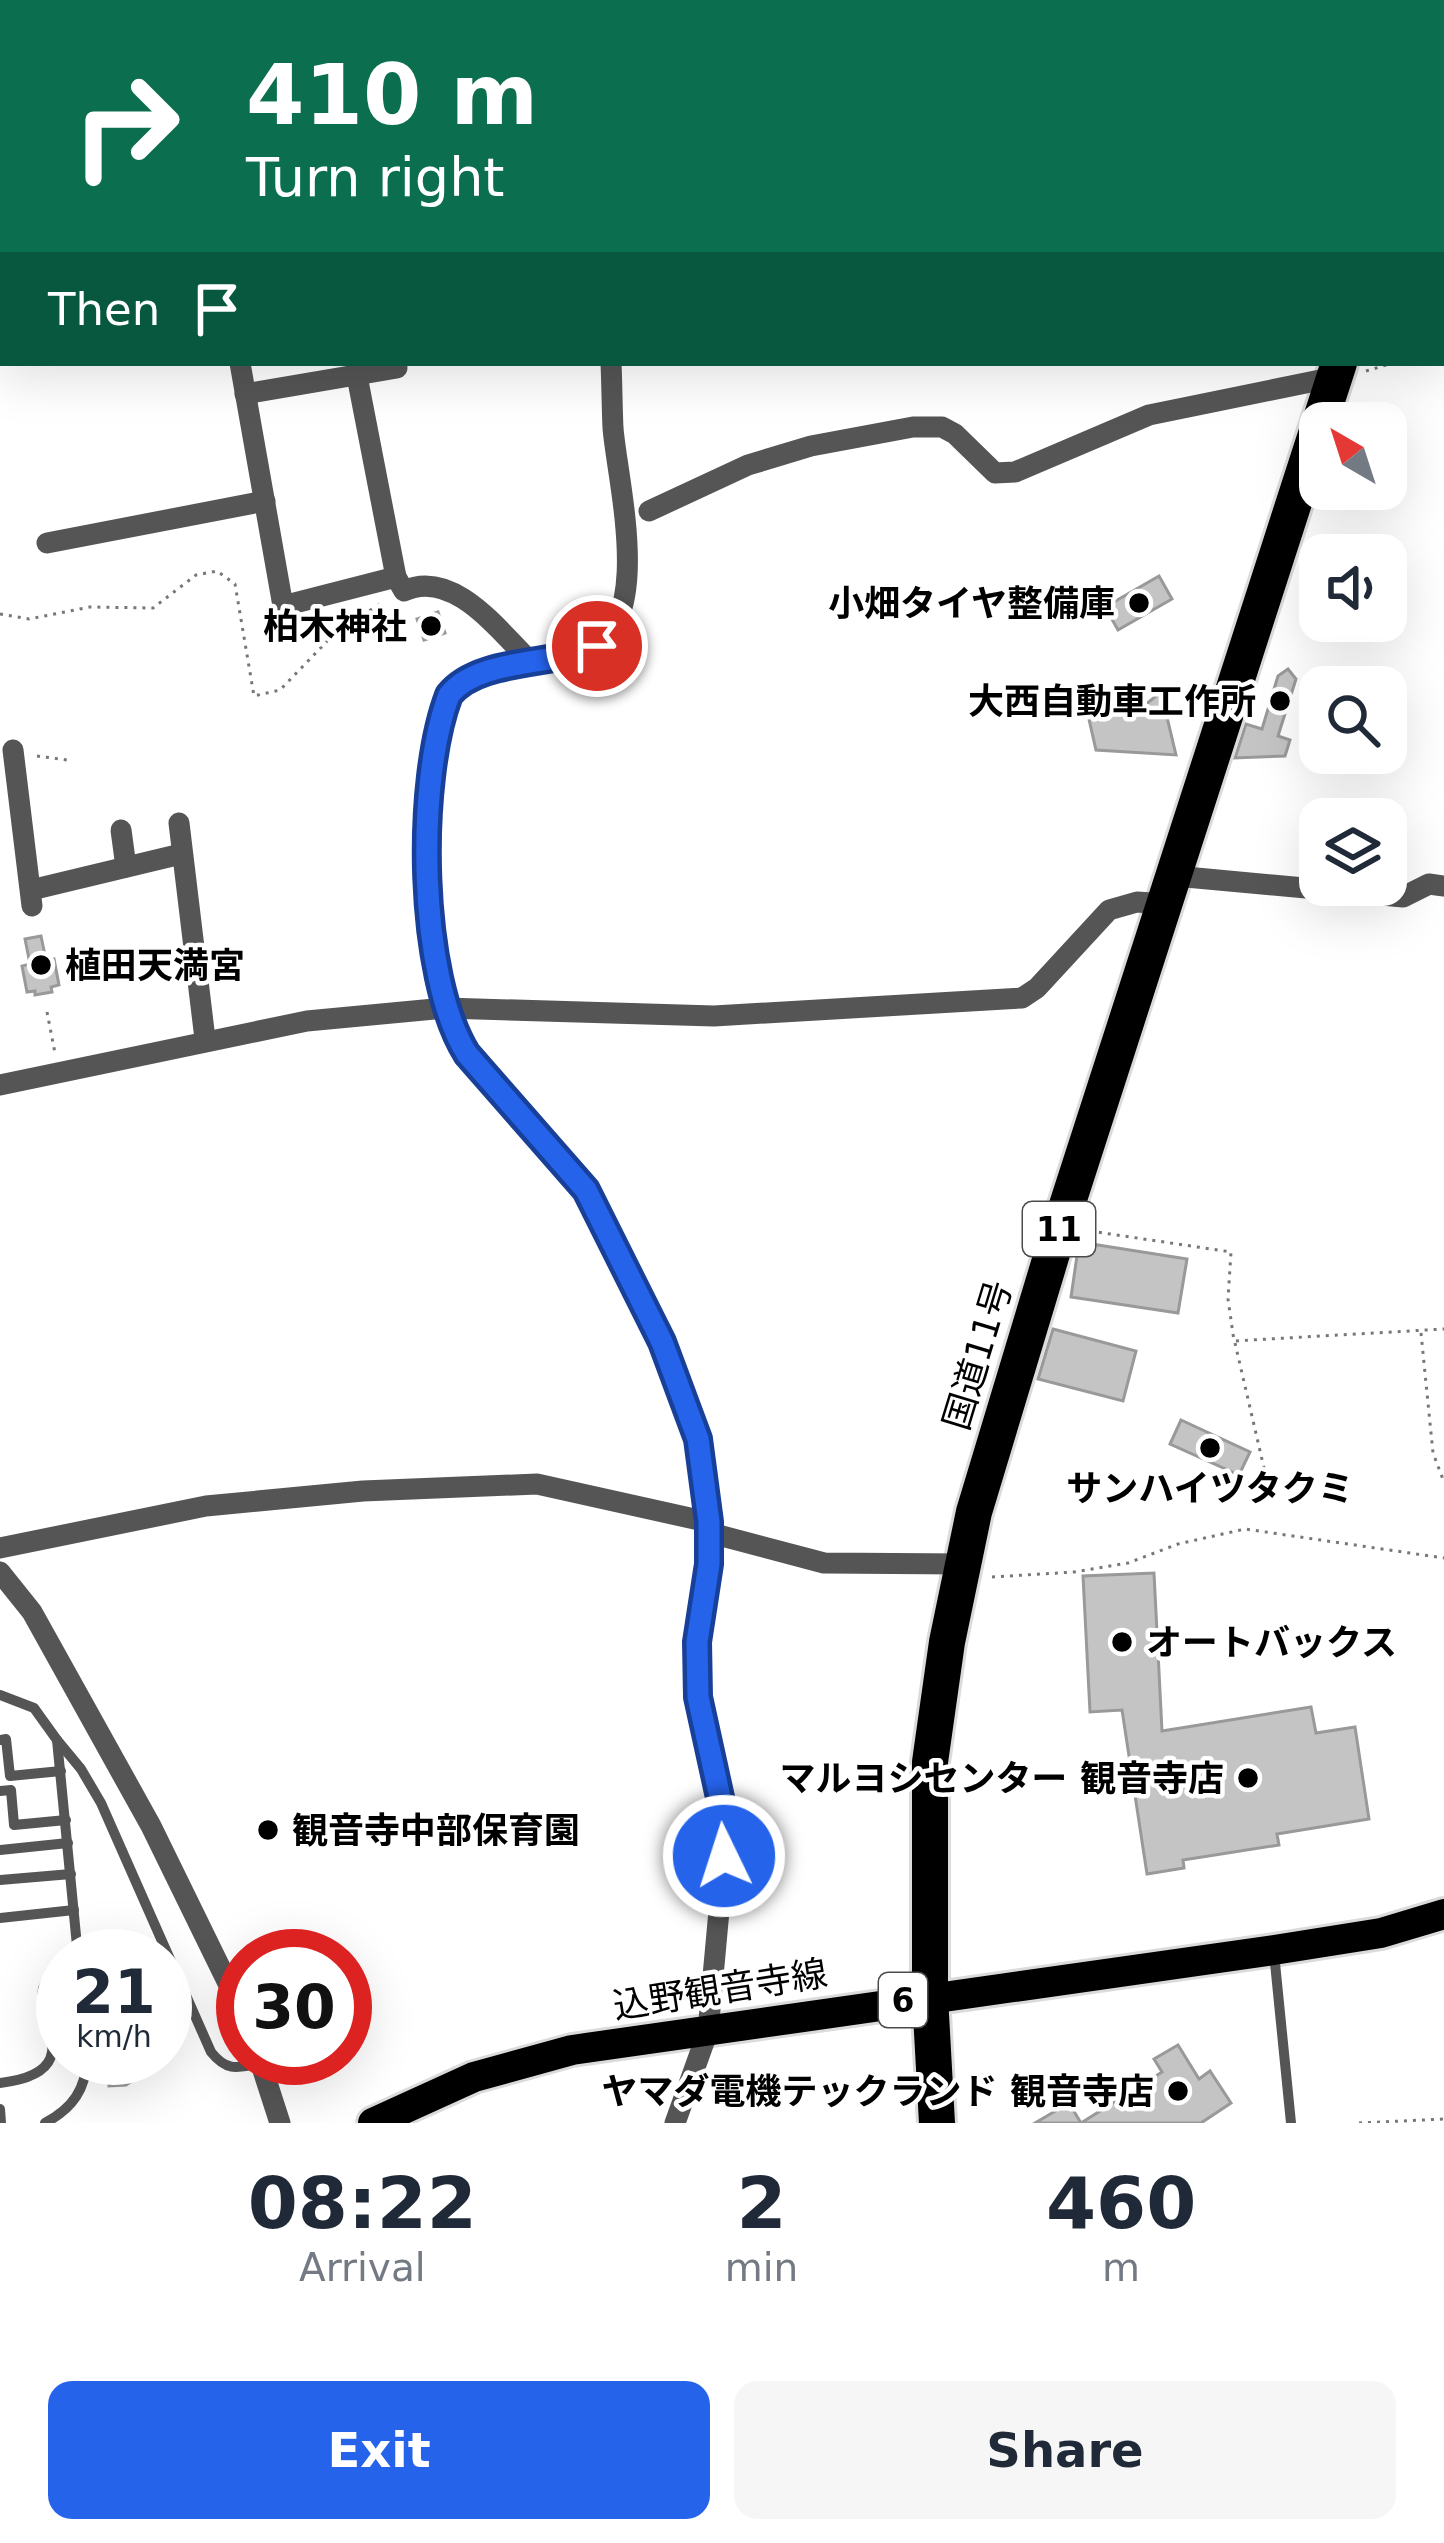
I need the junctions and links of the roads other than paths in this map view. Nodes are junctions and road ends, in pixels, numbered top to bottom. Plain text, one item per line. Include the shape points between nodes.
1 (241, 366) edge
2 (611, 366) edge
3 (397, 368) dead end
4 (1337, 370) edge
5 (357, 376) junction
6 (245, 394) junction
7 (265, 501) junction
8 (649, 512) dead end
9 (47, 543) dead end
10 (400, 584) junction
11 (532, 662) junction
12 (13, 750) dead end
13 (9, 787) edge
14 (179, 823) dead end
15 (121, 830) dead end
16 (182, 854) junction
17 (126, 867) junction
18 (1444, 886) edge
19 (1170, 890) junction
20 (446, 1008) junction
21 (205, 1039) junction
22 (0, 1084) edge
23 (708, 1527) junction
24 (0, 1548) edge
25 (0, 1571) edge
26 (961, 1571) junction
27 (0, 1695) edge
28 (0, 1740) edge
29 (57, 1740) junction
30 (61, 1771) junction
31 (0, 1791) edge
32 (66, 1820) junction
33 (68, 1843) junction
34 (15, 1848) junction
35 (0, 1850) edge
36 (16, 1864) dead end
37 (70, 1874) junction
38 (18, 1879) junction
39 (0, 1880) edge
40 (19, 1893) dead end
41 (74, 1910) junction
42 (1444, 1914) edge
43 (0, 1918) edge
44 (76, 1929) edge
45 (1274, 1950) junction
46 (216, 1958) edge
47 (36, 1982) edge
48 (30, 1985) dead end
49 (930, 1996) junction
50 (708, 2030) junction
51 (216, 2059) edge
52 (36, 2066) edge
53 (0, 2083) edge
54 (83, 2085) edge
55 (268, 2085) edge
56 (0, 2109) edge
57 (2, 2123) edge
58 (45, 2123) edge
59 (280, 2123) edge
60 (373, 2123) edge
61 (676, 2123) edge
62 (937, 2123) edge
63 (1291, 2123) edge

1 - 6 street
2 - 11 street via 629,582 597,646
3 - 5 street
4 - 8 street via 1149,415 1015,472 994,472 942,427 913,427 748,465
4 - 19 highway, 国道11号 / 11
5 - 6 street
5 - 10 street
6 - 7 street
7 - 9 street
7 - 10 street via 284,606
10 - 11 street via 446,588
11 - 20 street via 457,686 444,709 427,848
12 - 13 street
13 - 17 street via 31,898
14 - 16 street
15 - 17 street
16 - 17 street
16 - 21 street
18 - 19 street via 1403,897
19 - 20 street via 1109,910 1022,998 714,1016
19 - 26 highway, 国道11号 / 11 via 1060,1227
20 - 21 street
20 - 23 street via 467,1054 586,1190 698,1439
21 - 22 street
23 - 24 street via 537,1484 206,1506
23 - 26 street via 824,1563
23 - 50 street via 698,1697 725,1828
25 - 46 street via 32,1612 152,1826
26 - 49 highway, 国道11号 / 11 via 929,1762
27 - 29 lane via 34,1708
28 - 30 lane via 6,1739 10,1776
29 - 30 lane
29 - 51 lane via 101,1803
30 - 32 lane
31 - 32 lane via 11,1790 14,1826
32 - 33 lane
33 - 34 lane
33 - 37 lane
34 - 35 lane
34 - 36 lane
37 - 38 lane
37 - 41 lane
38 - 39 lane
38 - 40 lane
41 - 43 lane
41 - 44 lane
42 - 45 main road, 込野観音寺線 / 6
45 - 49 main road, 込野観音寺線 / 6
45 - 63 lane
47 - 48 lane
49 - 50 main road, 込野観音寺線 / 6
49 - 62 highway, 国道11号 / 11
50 - 60 main road, 込野観音寺線 / 6 via 522,2062
50 - 61 street
52 - 53 lane via 22,2080
54 - 58 lane
55 - 59 street
56 - 57 lane

